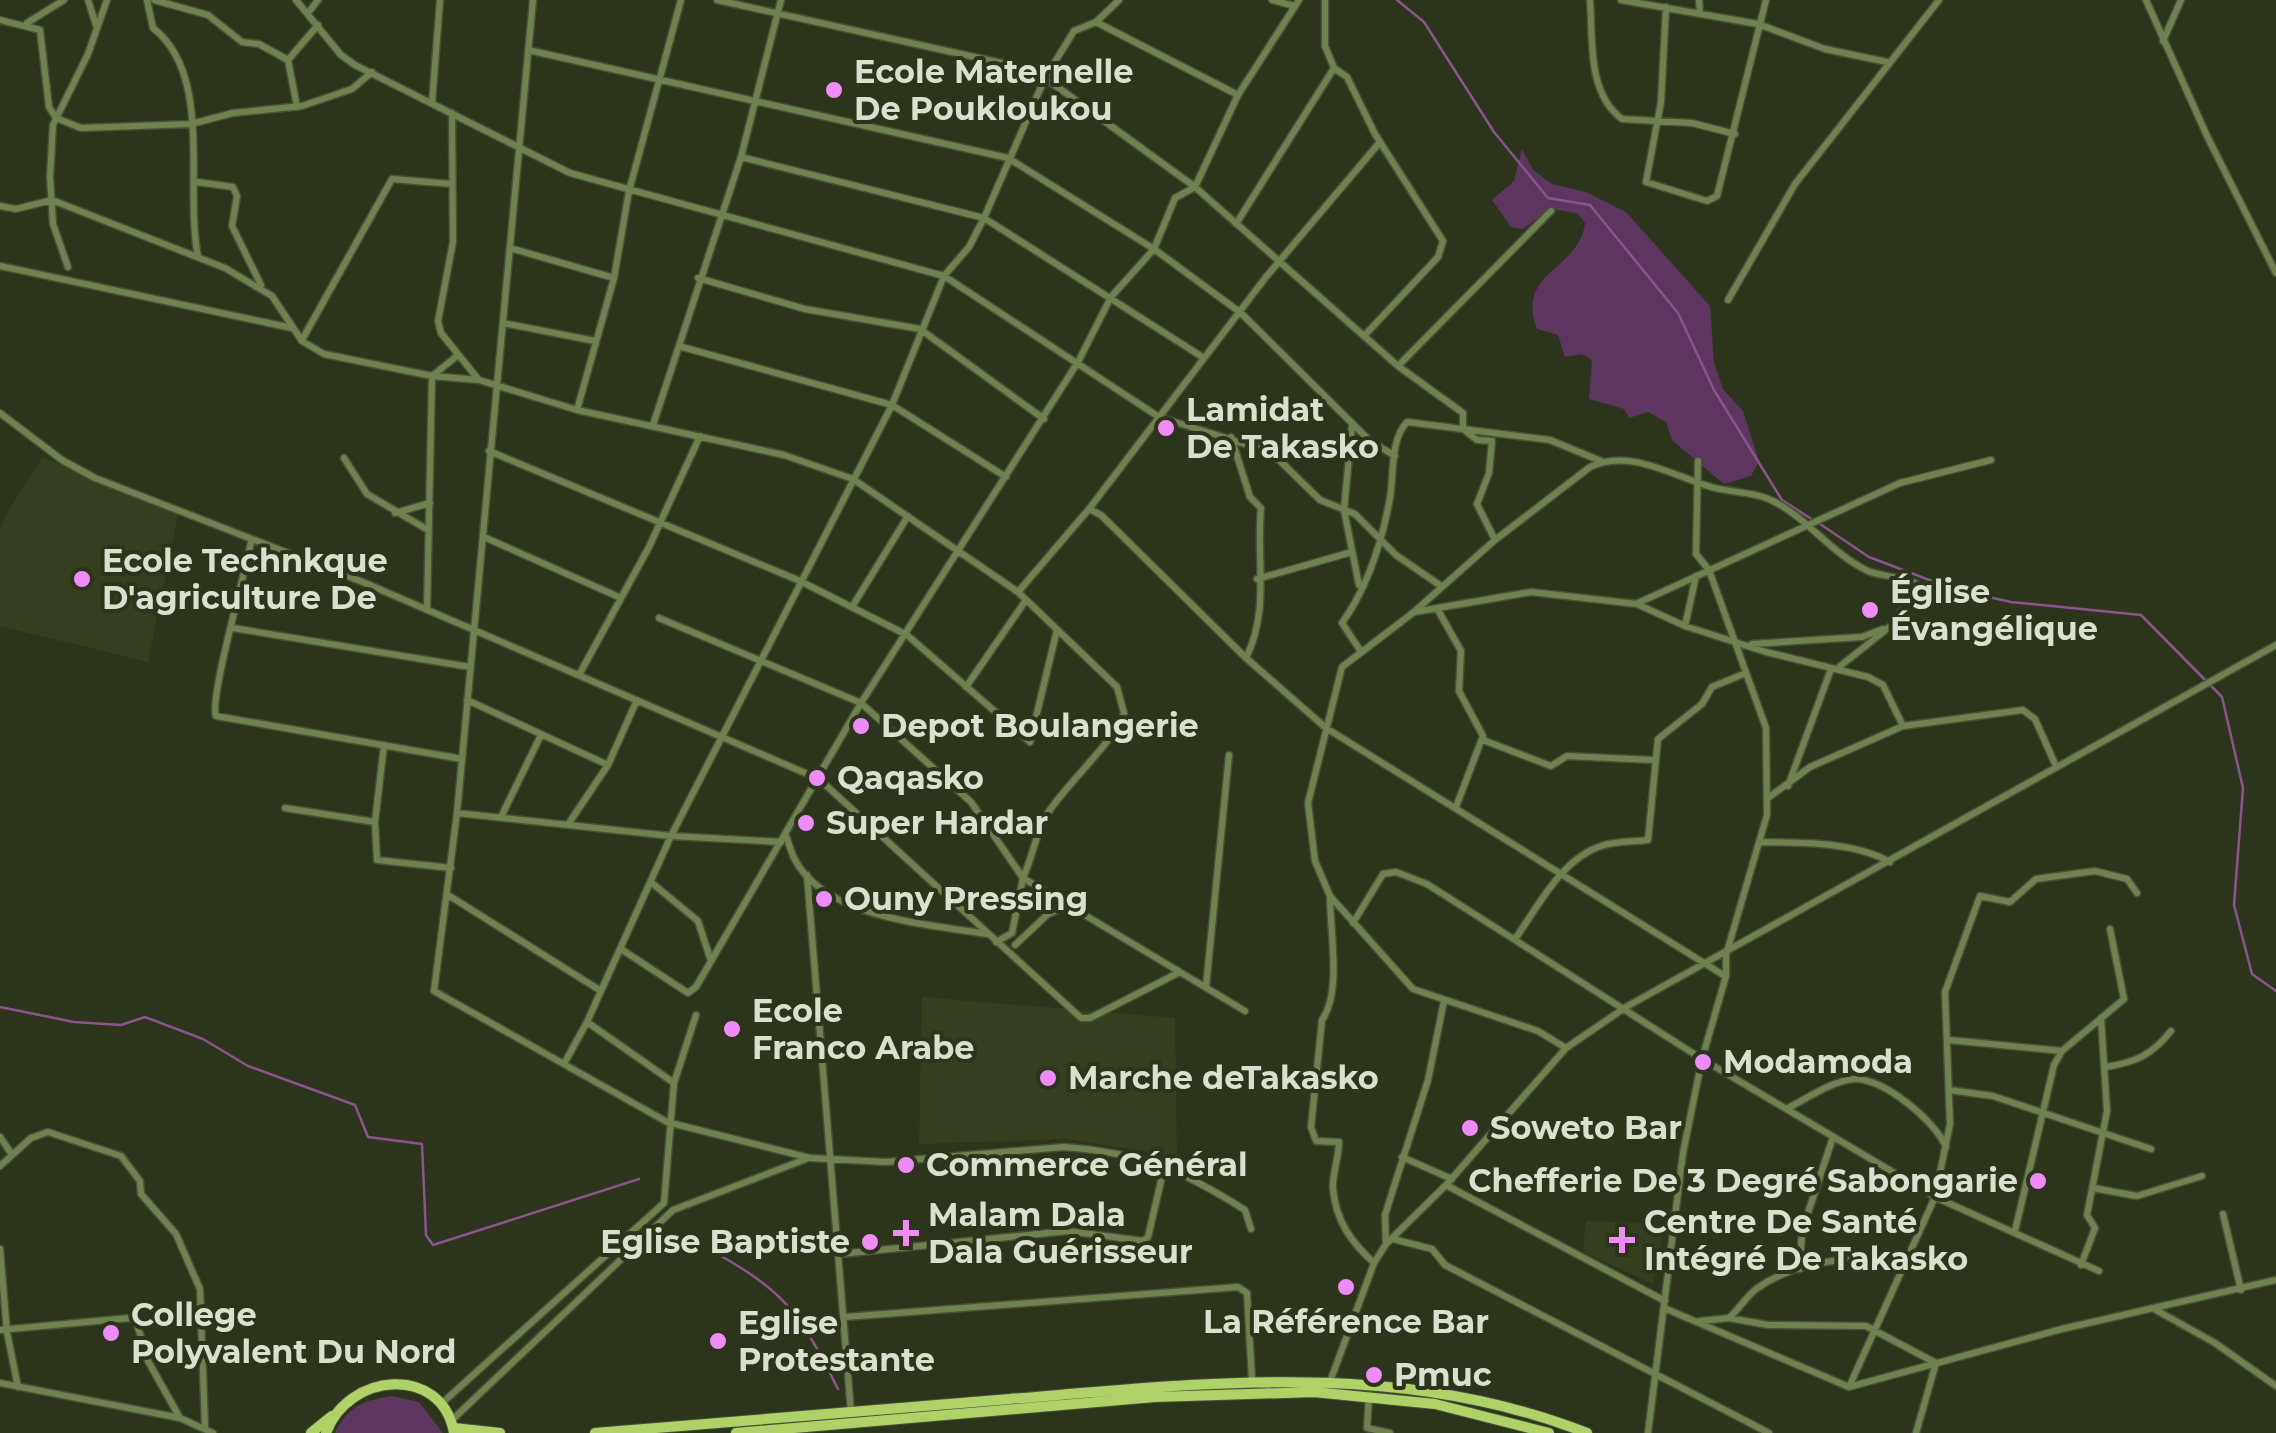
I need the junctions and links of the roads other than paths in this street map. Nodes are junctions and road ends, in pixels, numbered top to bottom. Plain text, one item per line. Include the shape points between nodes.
1 (64, 0) edge
2 (88, 0) edge
3 (107, 0) edge
4 (151, 0) edge
5 (296, 0) edge
6 (318, 0) edge
7 (440, 0) edge
8 (533, 0) edge
9 (681, 0) edge
10 (716, 0) edge
11 (781, 0) edge
12 (1119, 0) edge
13 (1272, 0) edge
14 (1325, 0) edge
15 (1590, 0) edge
16 (1621, 0) edge
17 (1699, 0) edge
18 (1766, 0) edge
19 (1939, 0) edge
20 (2146, 0) edge
21 (2181, 0) edge
22 (1297, 3) edge
23 (1666, 7) junction
24 (308, 13) junction
25 (777, 13) junction
26 (1700, 13) junction
27 (0, 20) edge
28 (1096, 22) junction
29 (27, 24) junction
30 (1758, 24) junction
31 (318, 25) junction
32 (96, 26) junction
33 (2162, 42) junction
34 (528, 50) junction
35 (288, 60) junction
36 (1887, 62) junction
37 (1334, 68) junction
38 (372, 72) junction
39 (663, 77) junction
40 (1044, 78) junction
41 (1238, 94) junction
42 (757, 98) junction
43 (432, 103) junction
44 (297, 107) junction
45 (452, 114) junction
46 (56, 118) junction
47 (1656, 122) junction
48 (191, 124) junction
49 (1735, 134) junction
50 (1380, 142) junction
51 (519, 148) junction
52 (740, 157) junction
53 (1008, 158) junction
54 (197, 182) junction
55 (452, 184) junction
56 (1194, 187) junction
57 (629, 191) junction
58 (52, 200) junction
59 (0, 206) edge
60 (1551, 211) dead end
61 (720, 217) junction
62 (984, 218) junction
63 (1236, 224) junction
64 (510, 248) junction
65 (1154, 248) junction
66 (198, 258) junction
67 (1280, 260) junction
68 (0, 266) edge
69 (68, 266) dead end
70 (2276, 273) edge
71 (944, 276) junction
72 (614, 278) junction
73 (698, 278) junction
74 (263, 288) junction
75 (1111, 297) junction
76 (1728, 300) dead end
77 (1241, 313) junction
78 (504, 323) junction
79 (294, 328) junction
80 (920, 329) junction
81 (1365, 335) junction
82 (302, 341) junction
83 (595, 341) junction
84 (682, 346) junction
85 (457, 356) junction
86 (1204, 358) junction
87 (1078, 362) junction
88 (1398, 366) junction
89 (432, 376) junction
90 (479, 380) junction
91 (494, 385) junction
92 (892, 405) junction
93 (577, 410) junction
94 (2, 417) edge
95 (1159, 417) junction
96 (1044, 419) junction
97 (1352, 424) junction
98 (653, 426) junction
99 (1463, 429) junction
100 (700, 436) junction
101 (1231, 437) junction
102 (489, 450) junction
103 (1395, 456) junction
104 (344, 458) dead end
105 (1991, 460) dead end
106 (1698, 461) dead end
107 (1602, 462) junction
108 (1006, 477) junction
109 (853, 479) junction
110 (1698, 483) junction
111 (430, 504) junction
112 (1089, 509) junction
113 (1344, 510) junction
114 (395, 513) junction
115 (908, 516) junction
116 (660, 525) junction
117 (1806, 526) junction
118 (428, 530) junction
119 (1380, 536) junction
120 (484, 537) junction
121 (1494, 540) junction
122 (251, 542) junction
123 (961, 550) junction
124 (1352, 552) junction
125 (1709, 570) junction
126 (1697, 575) junction
127 (1257, 579) junction
128 (800, 581) junction
129 (1441, 586) junction
130 (1360, 587) junction
131 (1018, 592) junction
132 (621, 598) junction
133 (1026, 600) junction
134 (1636, 604) junction
135 (852, 607) junction
136 (1437, 608) junction
137 (428, 610) junction
138 (1414, 612) junction
139 (659, 618) dead end
140 (1892, 624) junction
141 (1684, 626) junction
142 (233, 628) junction
143 (473, 629) junction
144 (1057, 630) junction
145 (907, 634) junction
146 (1737, 640) junction
147 (1746, 644) junction
148 (2276, 645) edge
149 (1360, 650) junction
150 (1246, 658) junction
151 (760, 661) junction
152 (470, 666) junction
153 (1834, 669) junction
154 (1746, 672) junction
155 (579, 675) junction
156 (966, 688) junction
157 (467, 700) junction
158 (637, 700) junction
159 (861, 703) junction
160 (1903, 726) junction
161 (1326, 728) junction
162 (541, 735) junction
163 (722, 738) junction
164 (1483, 740) junction
165 (384, 746) junction
166 (1228, 754) dead end
167 (462, 759) junction
168 (1653, 760) junction
169 (608, 765) junction
170 (2056, 766) junction
171 (819, 779) junction
172 (1787, 787) junction
173 (1768, 798) junction
174 (285, 808) dead end
175 (1456, 808) junction
176 (458, 813) junction
177 (500, 816) junction
178 (374, 822) junction
179 (569, 823) junction
180 (670, 836) junction
181 (783, 838) junction
182 (1759, 842) junction
183 (1890, 862) junction
184 (451, 868) junction
185 (1562, 874) junction
186 (807, 875) junction
187 (1024, 878) junction
188 (652, 883) junction
189 (2137, 894) dead end
190 (448, 895) junction
191 (1330, 896) junction
192 (1073, 904) junction
193 (1353, 922) junction
194 (2110, 929) dead end
195 (988, 934) junction
196 (1012, 934) junction
197 (1516, 939) junction
198 (996, 942) junction
199 (1015, 946) junction
200 (621, 948) junction
201 (1726, 955) junction
202 (710, 959) junction
203 (1020, 964) junction
204 (1706, 964) junction
205 (1180, 972) junction
206 (1726, 976) junction
207 (1206, 987) junction
208 (600, 991) junction
209 (1444, 1001) junction
210 (1626, 1007) junction
211 (1245, 1010) dead end
212 (696, 1015) dead end
213 (2101, 1018) junction
214 (587, 1022) junction
215 (2171, 1031) dead end
216 (1949, 1040) junction
217 (1566, 1048) junction
218 (2062, 1051) junction
219 (1702, 1059) junction
220 (564, 1064) junction
221 (2106, 1067) junction
222 (674, 1083) junction
223 (1949, 1090) junction
224 (1788, 1108) junction
225 (2044, 1114) junction
226 (667, 1122) junction
227 (1950, 1124) junction
228 (1939, 1129) junction
229 (2104, 1134) junction
230 (1833, 1136) junction
231 (0, 1137) edge
232 (1947, 1148) junction
233 (2151, 1149) dead end
234 (10, 1152) junction
235 (1402, 1157) junction
236 (810, 1158) junction
237 (832, 1161) junction
238 (1165, 1164) junction
239 (0, 1166) edge
240 (2202, 1176) dead end
241 (1449, 1182) junction
242 (2093, 1188) junction
243 (1935, 1197) junction
244 (2223, 1214) dead end
245 (1251, 1229) dead end
246 (2015, 1231) junction
247 (1389, 1242) junction
248 (0, 1249) edge
249 (840, 1254) junction
250 (1908, 1258) junction
251 (1374, 1263) junction
252 (2081, 1265) junction
253 (1800, 1270) junction
254 (2099, 1270) dead end
255 (2276, 1280) edge
256 (2264, 1283) junction
257 (2241, 1290) junction
258 (2276, 1290) edge
259 (1664, 1304) junction
260 (2156, 1310) junction
261 (846, 1318) junction
262 (1730, 1318) junction
263 (1699, 1322) junction
264 (1876, 1330) junction
265 (4, 1331) edge
266 (1936, 1363) junction
267 (1657, 1377) junction
268 (1332, 1379) junction
269 (1252, 1380) junction
270 (0, 1383) edge
271 (2276, 1386) edge
272 (18, 1387) junction
273 (1849, 1387) junction
274 (1368, 1396) junction
275 (440, 1405) junction
276 (332, 1416) junction
277 (180, 1418) junction
278 (847, 1422) edge
279 (205, 1426) junction
280 (453, 1427) edge
281 (1366, 1430) edge
282 (213, 1433) edge
283 (311, 1433) edge
284 (326, 1433) edge
285 (500, 1433) edge
286 (595, 1433) edge
287 (736, 1433) edge
288 (1390, 1433) edge
289 (1548, 1433) edge
290 (1587, 1433) edge
291 (1648, 1433) edge
292 (1768, 1433) edge
293 (1916, 1433) edge

1 - 29 street
2 - 32 street
3 - 32 street
4 - 35 street via 208,15 242,42
4 - 48 street via 152,28 171,42 179,59
5 - 24 street
6 - 24 street
7 - 43 street
8 - 34 street
9 - 39 street
10 - 25 street
11 - 25 street
12 - 28 street
13 - 22 street
14 - 37 street via 1325,46
15 - 47 street via 1598,90 1622,119
16 - 23 street
17 - 26 street
18 - 30 street
19 - 36 street
20 - 33 street
21 - 33 street
22 - 41 street
23 - 26 street
23 - 47 street
24 - 31 street
25 - 40 street
25 - 42 street
26 - 30 street
27 - 29 street
28 - 40 street via 1074,30
28 - 41 street
29 - 46 street via 40,30 46,93
30 - 36 street
30 - 49 street
31 - 35 street
31 - 38 street via 341,55
32 - 46 street
33 - 70 street
34 - 39 street
34 - 51 street
35 - 44 street
36 - 76 street via 1795,184
37 - 50 street via 1346,77
37 - 63 street
38 - 43 street
38 - 44 street via 352,89
39 - 42 street
39 - 57 street
40 - 53 street
40 - 56 street
41 - 56 street
42 - 52 street
42 - 53 street
43 - 45 street
44 - 48 street
45 - 51 street
45 - 55 street
46 - 48 street via 80,128
46 - 58 street
47 - 49 street
47 - 49 street via 1646,182 1707,201 1717,196
48 - 54 street
50 - 67 street
50 - 81 street via 1443,248
51 - 57 street
51 - 64 street
52 - 61 street
52 - 62 street
53 - 62 street
53 - 65 street
54 - 66 street
54 - 74 street via 233,188 238,196 232,226
55 - 82 street via 392,179
55 - 85 street via 453,242 438,322
56 - 63 street
56 - 65 street via 1174,198
57 - 61 street
57 - 72 street
58 - 59 street
58 - 66 street
58 - 69 street via 55,240
60 - 88 street
61 - 71 street
61 - 73 street
62 - 71 street
62 - 75 street
63 - 67 street
64 - 72 street
64 - 78 street
65 - 75 street
65 - 77 street
66 - 74 street
67 - 77 street
67 - 81 street
68 - 79 street
71 - 80 street
71 - 87 street
72 - 83 street
73 - 80 street via 805,309
73 - 84 street
74 - 79 street
75 - 86 street
75 - 87 street
77 - 86 street
77 - 97 street
78 - 83 street
78 - 91 street
79 - 82 street
80 - 92 street
80 - 96 street
81 - 88 street
82 - 89 street via 324,354
83 - 93 street
84 - 92 street
84 - 98 street
85 - 89 street
85 - 90 street
86 - 95 street
87 - 95 street
87 - 96 street
88 - 99 street via 1463,413
89 - 90 street
89 - 111 street
90 - 91 street
91 - 93 street
91 - 102 street
92 - 108 street
92 - 109 street
93 - 98 street
94 - 122 street via 95,478
95 - 101 street
95 - 112 street
96 - 108 street
97 - 103 street
97 - 113 street
98 - 100 street
99 - 103 street via 1408,422 1399,431
99 - 107 street via 1550,440
99 - 121 street via 1492,442 1477,504
100 - 109 street
100 - 116 street
101 - 113 street via 1271,452 1320,500
101 - 127 street via 1250,497 1260,508
102 - 116 street
102 - 120 street
103 - 119 street
104 - 114 street via 367,494
105 - 117 street via 1900,483
106 - 110 street
107 - 110 street via 1651,464
107 - 121 street
108 - 123 street
109 - 115 street
109 - 128 street
110 - 117 street via 1774,500
110 - 125 street via 1696,554
111 - 114 street
111 - 118 street
112 - 131 street
112 - 150 street
113 - 119 street
113 - 124 street
114 - 118 street
115 - 123 street
115 - 135 street
116 - 128 street
116 - 132 street
117 - 125 street
117 - 140 street via 1874,574 1897,574 1918,585
118 - 137 street
119 - 129 street via 1396,556
119 - 130 street
120 - 132 street
120 - 143 street
121 - 129 street
122 - 137 street
122 - 142 street
123 - 131 street
123 - 145 street
124 - 127 street
124 - 130 street
125 - 126 street
125 - 146 street
126 - 134 street
126 - 141 street
127 - 150 street via 1262,618
128 - 135 street
128 - 151 street
129 - 138 street
130 - 149 street via 1342,623
131 - 133 street
132 - 155 street
133 - 144 street
133 - 156 street
134 - 136 street via 1532,592
134 - 141 street
135 - 145 street
136 - 138 street
136 - 164 street via 1462,650 1459,691
137 - 143 street
138 - 149 street
139 - 151 street
140 - 147 street via 1862,636
140 - 153 street
141 - 146 street
142 - 152 street
142 - 165 street via 217,683 216,716
143 - 152 street
143 - 155 street
144 - 156 street via 1030,742
144 - 187 street via 1117,687 1124,713 1045,817
145 - 156 street
145 - 159 street
146 - 147 street
146 - 154 street
147 - 153 street
148 - 170 street
149 - 161 street via 1342,667
150 - 161 street
151 - 159 street
151 - 163 street
152 - 157 street
153 - 160 street via 1882,685
153 - 172 street
154 - 168 street via 1712,687 1702,704 1670,726
154 - 173 street via 1766,728
155 - 158 street
157 - 162 street
157 - 167 street
158 - 163 street
158 - 169 street
159 - 171 street
159 - 187 street via 971,802
160 - 170 street via 2023,710
160 - 172 street via 1810,768
161 - 175 street
161 - 191 street via 1308,816 1314,862
162 - 169 street
162 - 177 street
163 - 171 street
163 - 180 street
164 - 168 street via 1551,766 1561,756
164 - 175 street
165 - 167 street
165 - 178 street
166 - 207 street
167 - 176 street
168 - 185 street via 1648,840 1596,848
169 - 179 street
170 - 183 street
171 - 181 street
171 - 195 street
172 - 173 street
173 - 182 street
174 - 178 street
175 - 185 street
176 - 177 street
176 - 184 street
177 - 179 street
178 - 184 street via 377,860
179 - 180 street
180 - 181 street
180 - 188 street
181 - 186 street
181 - 202 street
182 - 183 street via 1832,846
182 - 201 street
183 - 201 street
184 - 190 street
185 - 197 street
185 - 204 street
186 - 195 street via 833,896 878,914
186 - 237 street
187 - 192 street
187 - 196 street
188 - 200 street
188 - 202 street via 698,921
189 - 216 street via 2126,879 2095,871 2036,879 2010,902 1980,896 1945,992
190 - 208 street
190 - 220 street via 434,992
191 - 193 street
191 - 251 street via 1332,989 1310,1119 1316,1141 1339,1142 1333,1187 1343,1227
192 - 199 street via 1048,914
192 - 205 street
193 - 197 street via 1377,880 1396,872
193 - 209 street via 1414,989
194 - 213 street via 2124,996
195 - 198 street
196 - 198 street
196 - 199 street
197 - 210 street
198 - 203 street
199 - 203 street
200 - 202 street via 688,993
200 - 208 street
201 - 204 street
201 - 206 street
203 - 205 street via 1085,1020
204 - 206 street
204 - 210 street
205 - 207 street
206 - 219 street
207 - 211 street
208 - 214 street
209 - 217 street via 1538,1031
209 - 235 street via 1428,1080
210 - 217 street
210 - 219 street
212 - 222 street
213 - 218 street
213 - 221 street
214 - 220 street
214 - 222 street
215 - 221 street via 2137,1062
216 - 218 street
216 - 223 street
217 - 241 street
218 - 225 street
219 - 224 street
219 - 259 street
220 - 226 street
221 - 229 street
222 - 226 street
223 - 225 street
223 - 227 street
224 - 228 street via 1841,1082 1864,1080
224 - 230 street
225 - 229 street
225 - 246 street
226 - 236 street
226 - 275 street via 664,1203
227 - 228 street
227 - 232 street
228 - 232 street
229 - 233 street
229 - 242 street
230 - 243 street
230 - 253 street via 1802,1231
231 - 234 street
232 - 243 street
234 - 239 street
234 - 279 street via 40,1134 62,1134 121,1156 140,1181 141,1194 176,1234 200,1289
235 - 241 street
235 - 247 street via 1385,1215
236 - 237 street
236 - 280 street via 673,1210
237 - 238 street via 1064,1147
237 - 249 street
238 - 245 street via 1245,1210
238 - 249 street via 1142,1241 1068,1231
240 - 242 street via 2138,1196
241 - 247 street
241 - 259 street
242 - 252 street via 2087,1215 2095,1228
243 - 246 street
243 - 250 street
244 - 257 street
246 - 252 street
247 - 251 street
247 - 267 street via 1432,1249 1446,1265
248 - 265 street
249 - 261 street
250 - 253 street via 1837,1258
250 - 264 street
251 - 268 street
252 - 254 street
253 - 262 street via 1756,1289
255 - 256 street
256 - 257 street
256 - 258 street
257 - 260 street
259 - 263 street
259 - 267 street
260 - 266 street
260 - 271 street
261 - 269 street via 1238,1287 1247,1293
261 - 278 street
262 - 263 street
262 - 264 street
263 - 273 street
264 - 266 street
264 - 273 street
265 - 272 street
265 - 277 street via 136,1321 148,1360
266 - 273 street
266 - 293 street
267 - 291 street
267 - 292 street
268 - 269 main road
268 - 290 main road via 1447,1396
269 - 278 main road
270 - 272 street
272 - 277 street
274 - 278 main road via 1224,1393
274 - 281 street
274 - 289 main road via 1461,1409
275 - 276 main road via 420,1390 377,1384 344,1401
275 - 280 main road
276 - 283 main road
276 - 284 main road
277 - 279 street
278 - 286 main road
278 - 287 main road
279 - 282 street
280 - 285 main road
281 - 288 street

